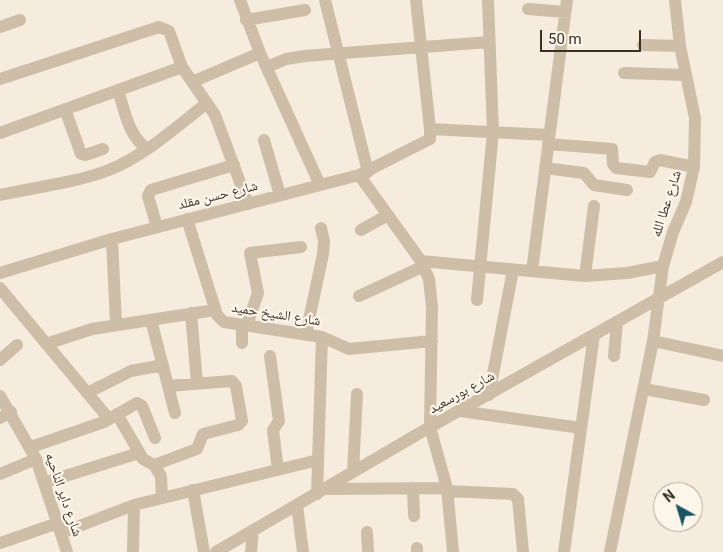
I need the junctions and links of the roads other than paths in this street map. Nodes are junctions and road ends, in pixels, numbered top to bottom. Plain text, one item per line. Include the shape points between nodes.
1 (240, 0) edge
2 (325, 0) edge
3 (416, 0) edge
4 (488, 0) edge
5 (675, 0) edge
6 (566, 6) edge
7 (528, 9) dead end
8 (305, 10) dead end
9 (20, 20) dead end
10 (246, 20) junction
11 (0, 27) edge
12 (489, 42) junction
13 (643, 45) dead end
14 (680, 46) junction
15 (421, 47) junction
16 (260, 53) junction
17 (338, 53) junction
18 (182, 67) junction
19 (267, 67) junction
20 (624, 73) dead end
21 (686, 75) junction
22 (0, 79) edge
23 (192, 82) junction
24 (118, 90) junction
25 (207, 102) junction
26 (65, 109) junction
27 (430, 129) junction
28 (493, 132) junction
29 (0, 133) edge
30 (264, 140) dead end
31 (549, 140) junction
32 (103, 149) dead end
33 (148, 149) junction
34 (234, 165) junction
35 (694, 167) junction
36 (545, 168) junction
37 (363, 173) junction
38 (320, 185) junction
39 (627, 190) dead end
40 (0, 195) edge
41 (280, 195) junction
42 (248, 204) junction
43 (594, 206) dead end
44 (388, 214) junction
45 (187, 219) junction
46 (157, 227) junction
47 (322, 228) dead end
48 (361, 230) dead end
49 (112, 239) junction
50 (301, 247) dead end
51 (723, 262) edge
52 (423, 263) junction
53 (663, 266) junction
54 (482, 267) junction
55 (513, 270) junction
56 (532, 271) junction
57 (0, 273) edge
58 (585, 276) junction
59 (0, 288) edge
60 (359, 296) dead end
61 (660, 299) junction
62 (477, 300) dead end
63 (215, 310) junction
64 (191, 314) junction
65 (151, 320) junction
66 (617, 322) junction
67 (116, 324) junction
68 (244, 325) junction
69 (306, 334) junction
70 (594, 335) junction
71 (322, 337) junction
72 (432, 341) junction
73 (653, 341) junction
74 (242, 343) dead end
75 (46, 344) junction
76 (17, 345) dead end
77 (270, 356) dead end
78 (614, 356) dead end
79 (723, 356) edge
80 (0, 360) edge
81 (163, 365) junction
82 (197, 383) junction
83 (168, 386) junction
84 (644, 389) junction
85 (87, 393) junction
86 (357, 394) dead end
87 (489, 395) junction
88 (0, 396) edge
89 (704, 400) dead end
90 (460, 411) junction
91 (175, 413) dead end
92 (5, 415) edge
93 (113, 417) junction
94 (430, 427) junction
95 (582, 428) junction
96 (155, 438) dead end
97 (34, 453) junction
98 (139, 453) junction
99 (318, 460) junction
100 (154, 465) junction
101 (278, 470) junction
102 (353, 472) junction
103 (0, 474) edge
104 (46, 482) junction
105 (412, 488) junction
106 (193, 490) junction
107 (447, 490) junction
108 (321, 491) junction
109 (162, 498) junction
110 (297, 505) junction
111 (134, 506) junction
112 (414, 516) dead end
113 (59, 528) junction
114 (253, 530) junction
115 (368, 532) dead end
116 (0, 542) edge
117 (67, 552) edge
118 (133, 552) edge
119 (204, 552) edge
120 (216, 552) edge
121 (251, 552) edge
122 (303, 552) edge
123 (368, 552) edge
124 (453, 552) edge
125 (522, 552) edge
126 (564, 552) edge
127 (610, 552) edge

1 - 10 street
2 - 17 street
3 - 15 street
4 - 12 street
5 - 14 street, شارع عطا الله
6 - 7 street
6 - 31 street
8 - 10 street
9 - 11 street
10 - 16 street
12 - 15 street
12 - 28 street
13 - 14 street
14 - 21 street, شارع عطا الله
15 - 17 street
15 - 27 street
16 - 19 street
16 - 23 street
17 - 19 street via 286,59
17 - 37 street
18 - 22 street via 169,31 159,27
18 - 23 street
18 - 24 street
19 - 38 street
20 - 21 street
21 - 35 street, شارع عطا الله via 695,118
23 - 25 street
24 - 26 street
24 - 33 street via 133,135
25 - 33 street
25 - 34 street
26 - 29 street
26 - 32 street via 81,154
27 - 28 street
27 - 37 street, شارع حسن مقلد via 430,139 426,142
28 - 31 street
28 - 54 street
30 - 41 street
31 - 35 street via 610,149 616,168 650,172 655,162 660,160
31 - 36 street
33 - 40 street via 109,170
34 - 42 street
34 - 46 street via 151,190 148,196
35 - 53 street, شارع عطا الله via 686,202
36 - 39 street via 586,174 594,185
36 - 56 street
37 - 38 street, شارع حسن مقلد
37 - 44 street
38 - 41 street, شارع حسن مقلد
41 - 42 street, شارع حسن مقلد
42 - 45 street, شارع حسن مقلد
43 - 58 street
44 - 48 street
44 - 52 street
45 - 46 street, شارع حسن مقلد
45 - 63 street, شارع الشيخ حميد
46 - 49 street, شارع حسن مقلد
47 - 69 street via 323,254
49 - 57 street, شارع حسن مقلد
49 - 67 street
50 - 68 street via 250,254 258,293
51 - 61 street, شارع بورسعيد
52 - 54 street
52 - 60 street
52 - 72 street via 432,293
53 - 58 street
53 - 61 street, شارع عطا الله
54 - 55 street
54 - 62 street
55 - 56 street
55 - 87 street
56 - 58 street
59 - 75 street
61 - 66 street, شارع بورسعيد
61 - 73 street, شارع عطا الله
63 - 64 street
63 - 68 street, شارع الشيخ حميد via 224,322
64 - 65 street
64 - 82 street
65 - 67 street
65 - 81 street
66 - 70 street, شارع بورسعيد
66 - 78 street
67 - 75 street
68 - 69 street, شارع الشيخ حميد
68 - 74 street
69 - 71 street, شارع الشيخ حميد
70 - 87 street, شارع بورسعيد
70 - 95 street
71 - 72 street, شارع الشيخ حميد via 338,346 358,349
71 - 99 street
72 - 94 street
73 - 79 street
73 - 84 street, شارع عطا الله
75 - 85 street
76 - 80 street
77 - 101 street via 279,422 273,430
81 - 83 street
81 - 85 street via 131,371
82 - 83 street
82 - 100 street via 231,380 236,386 242,421 203,434 196,449
83 - 91 street
84 - 89 street
84 - 127 street, شارع عطا الله
85 - 93 street
86 - 102 street
87 - 90 street, شارع بورسعيد
88 - 92 street, شارع داير الناحيه
90 - 94 street, شارع بورسعيد
90 - 95 street
92 - 97 street, شارع داير الناحيه
93 - 96 street via 135,404 141,404
93 - 97 street
93 - 98 street
94 - 102 street, شارع بورسعيد
94 - 107 street
95 - 126 street
97 - 103 street
97 - 104 street, شارع داير الناحيه
98 - 100 street
98 - 104 street
99 - 101 street
99 - 108 street
100 - 109 street via 161,476
101 - 106 street
102 - 108 street, شارع بورسعيد
104 - 113 street, شارع داير الناحيه
105 - 107 street
105 - 108 street
105 - 112 street
106 - 109 street
106 - 119 street
107 - 124 street
107 - 125 street via 513,494 518,499
108 - 110 street, شارع بورسعيد
109 - 111 street
110 - 114 street, شارع بورسعيد
110 - 122 street
111 - 113 street
111 - 118 street
113 - 116 street
113 - 117 street, شارع داير الناحيه
114 - 120 street, شارع بورسعيد
114 - 121 street
115 - 123 street

